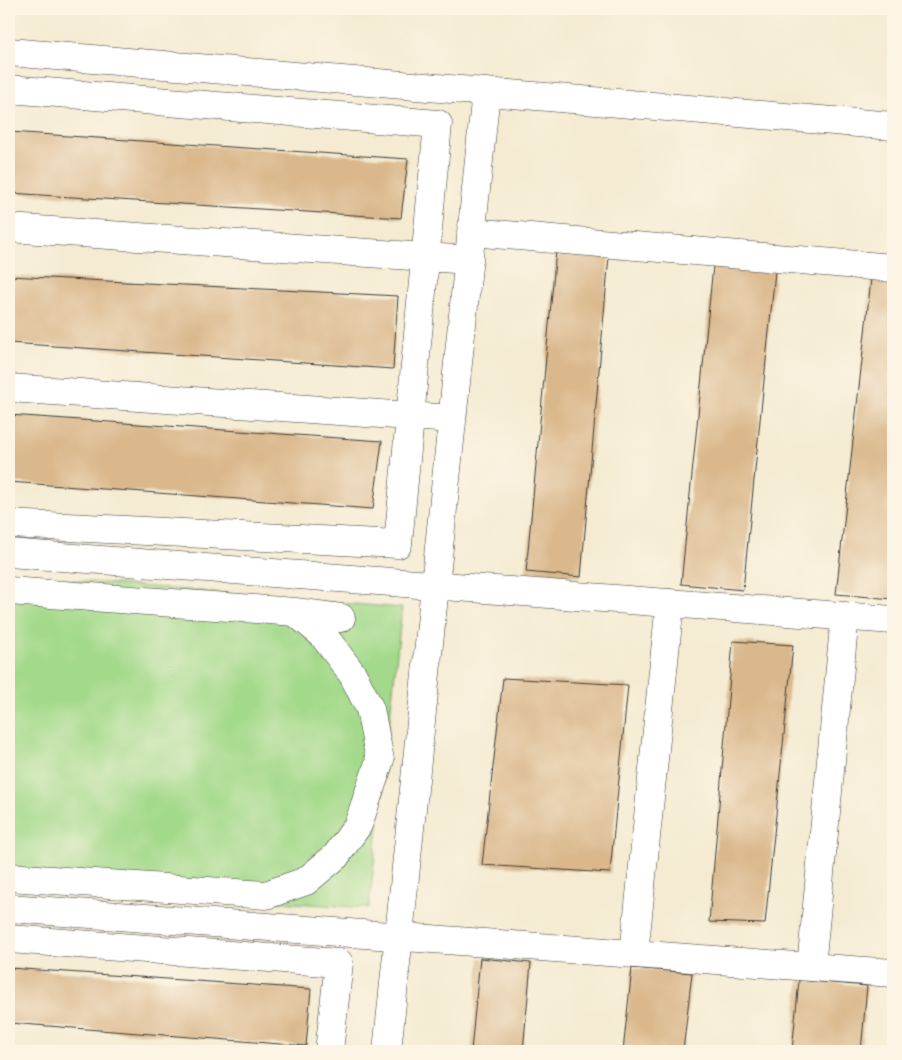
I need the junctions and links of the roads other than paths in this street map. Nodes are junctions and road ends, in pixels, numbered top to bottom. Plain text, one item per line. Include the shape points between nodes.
1 (9, 52) edge
2 (9, 89) edge
3 (486, 92) junction
4 (893, 126) edge
5 (9, 228) edge
6 (471, 232) junction
7 (425, 257) junction
8 (469, 260) junction
9 (893, 268) edge
10 (9, 388) edge
11 (410, 416) junction
12 (452, 419) junction
13 (9, 524) edge
14 (9, 553) edge
15 (435, 585) junction
16 (9, 591) edge
17 (670, 603) junction
18 (295, 612) junction
19 (845, 616) junction
20 (341, 618) dead end
21 (893, 620) edge
22 (380, 760) junction
23 (416, 764) junction
24 (9, 877) edge
25 (9, 908) edge
26 (399, 936) junction
27 (9, 939) edge
28 (634, 954) junction
29 (811, 967) junction
30 (893, 973) edge
31 (329, 1051) edge
32 (387, 1051) edge

1 - 3 street
2 - 7 street via 438,124
3 - 4 street
3 - 6 street
5 - 7 street
6 - 8 street
6 - 9 street
7 - 8 street
7 - 11 street
8 - 12 street
10 - 11 street
11 - 12 street
11 - 13 street via 398,544
12 - 15 street
14 - 15 street
15 - 17 street
15 - 23 street
16 - 18 street
17 - 19 street
17 - 28 street
18 - 20 street
18 - 22 street via 323,635 353,675 370,709
19 - 21 street
19 - 29 street
22 - 23 street
22 - 24 street via 358,825 336,856 306,881 266,895
23 - 26 street
25 - 26 street
26 - 28 street
26 - 32 street
27 - 31 street via 339,963
28 - 29 street
29 - 30 street

